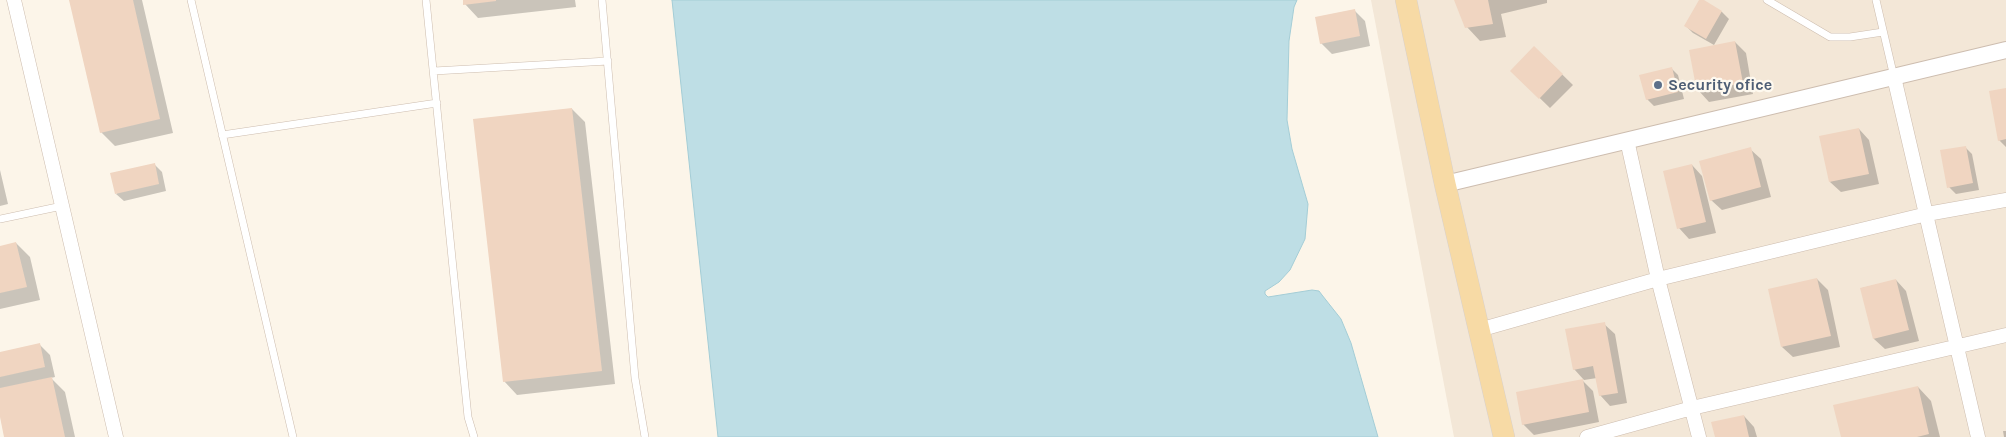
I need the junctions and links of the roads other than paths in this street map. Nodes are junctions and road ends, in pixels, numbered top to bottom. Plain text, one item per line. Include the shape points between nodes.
1 (14, 0) edge
2 (191, 0) edge
3 (426, 0) edge
4 (602, 0) edge
5 (1406, 0) edge
6 (1767, 0) edge
7 (1876, 0) edge
8 (1883, 32) junction
9 (2006, 50) edge
10 (608, 61) junction
11 (434, 71) junction
12 (1894, 77) junction
13 (437, 103) junction
14 (222, 135) junction
15 (1627, 140) junction
16 (1445, 184) junction
17 (2006, 200) edge
18 (62, 206) junction
19 (1927, 214) junction
20 (0, 219) edge
21 (1658, 279) junction
22 (1479, 330) junction
23 (2006, 335) edge
24 (1957, 346) junction
25 (1692, 408) junction
26 (116, 437) edge
27 (293, 437) edge
28 (474, 437) edge
29 (645, 437) edge
30 (1504, 437) edge
31 (1586, 437) edge
32 (1698, 437) edge
33 (1978, 437) edge

1 - 18 street
2 - 14 lane
3 - 11 lane
4 - 10 lane
5 - 16 main road
6 - 8 lane via 1830,37
7 - 8 lane
8 - 12 lane
9 - 12 street
10 - 11 lane
10 - 29 lane via 633,359
11 - 13 lane
12 - 15 street
12 - 19 street
13 - 14 lane
13 - 28 lane via 468,417
14 - 27 lane
15 - 16 street
15 - 21 street
16 - 22 main road
17 - 19 street
18 - 20 lane
18 - 26 street
19 - 21 street
19 - 24 street
21 - 22 street
21 - 25 street
22 - 30 main road
23 - 24 street
24 - 25 street
24 - 33 street
25 - 31 street
25 - 32 street

